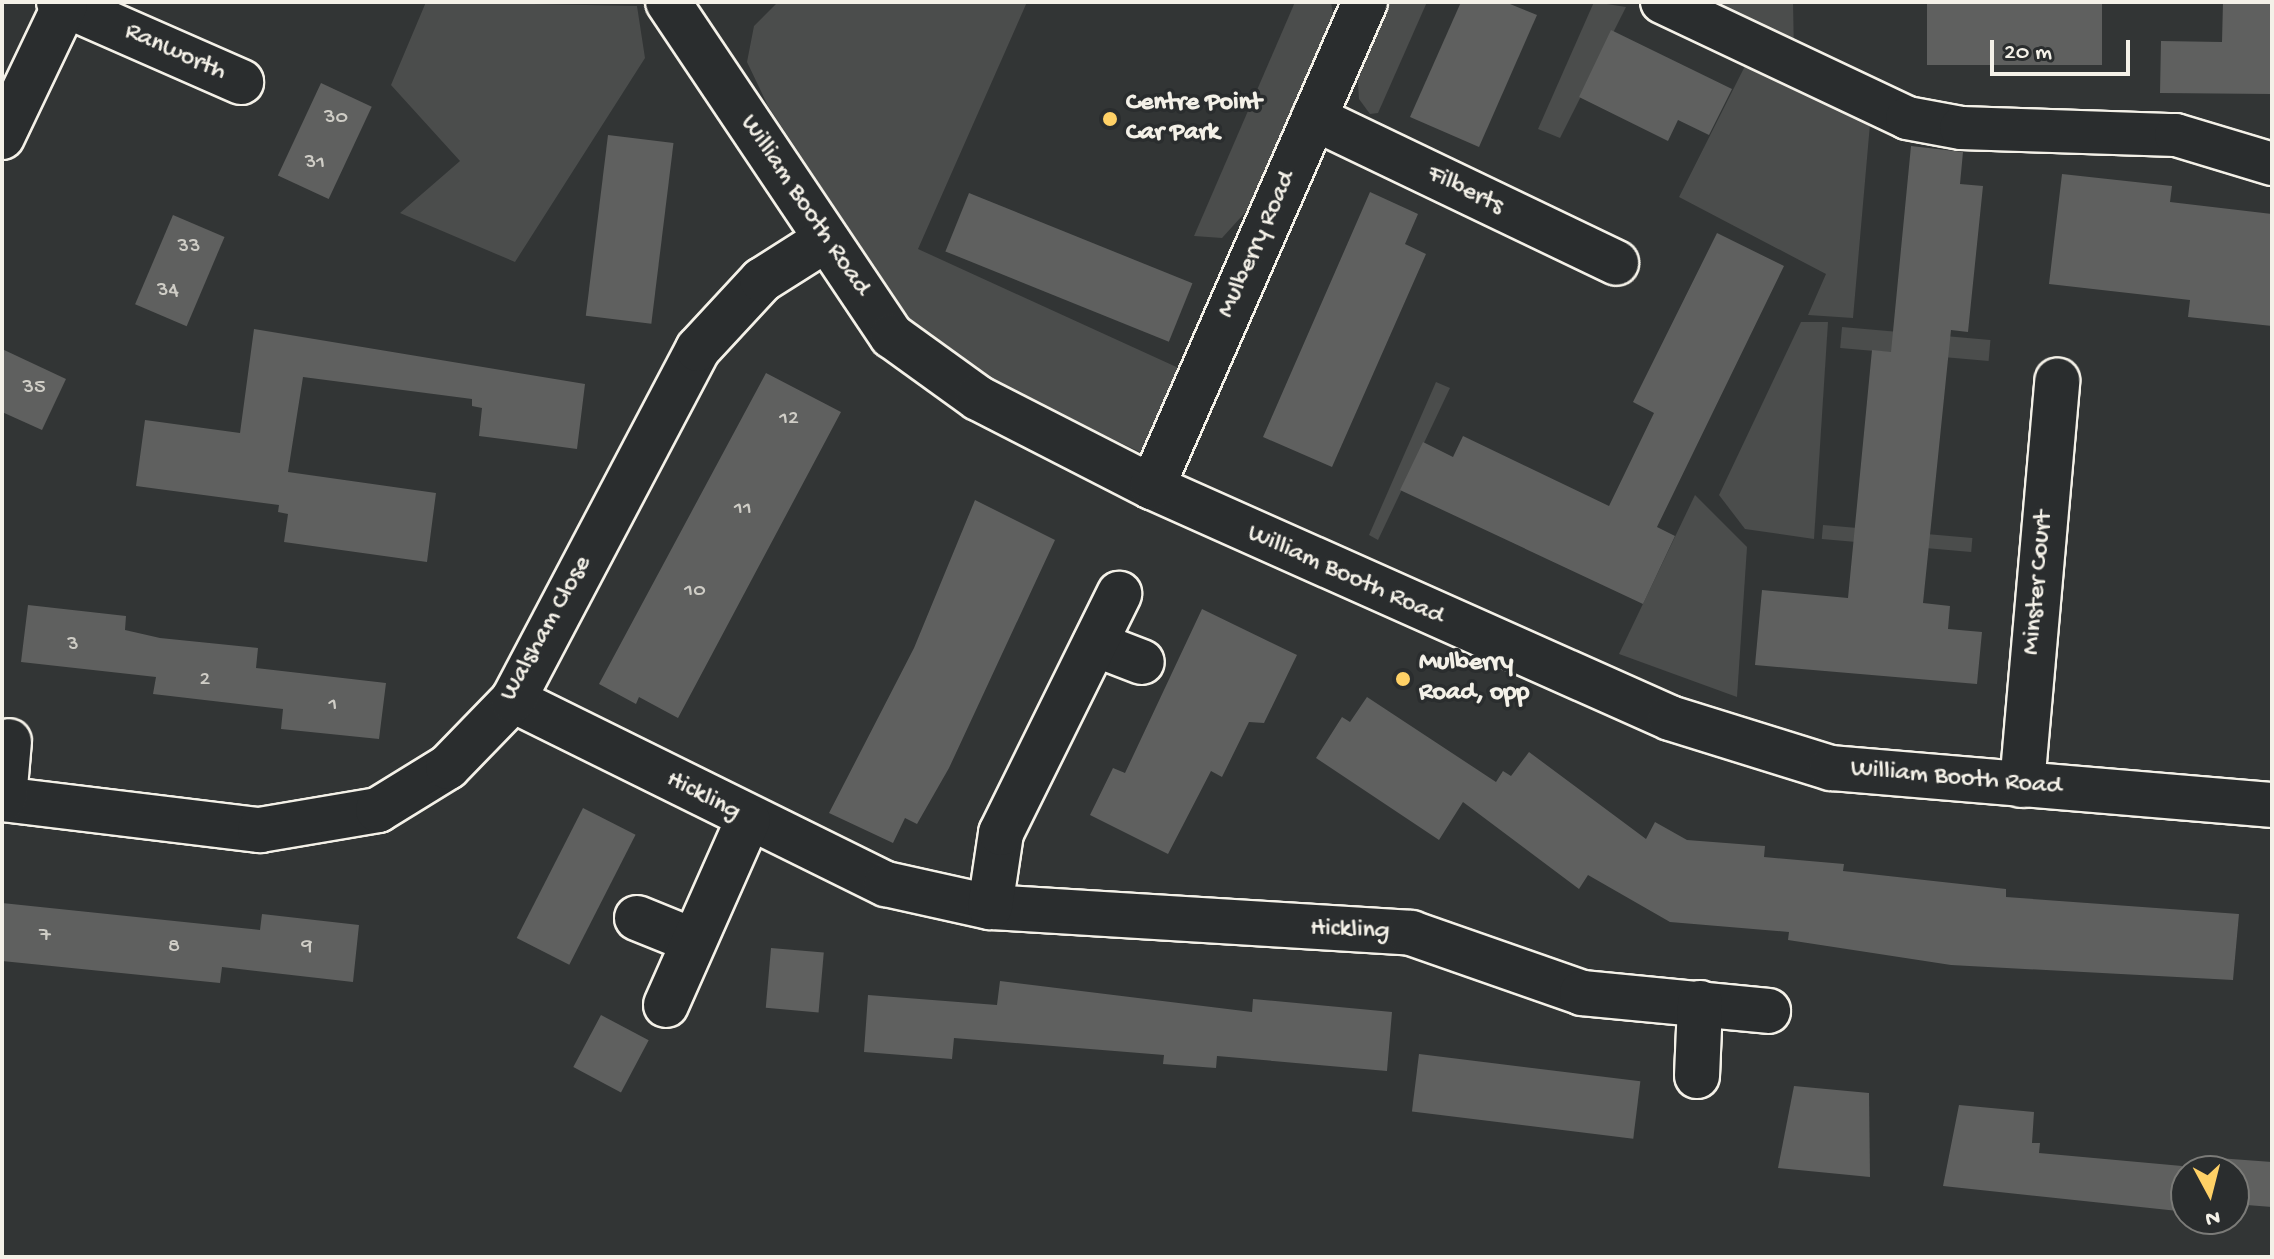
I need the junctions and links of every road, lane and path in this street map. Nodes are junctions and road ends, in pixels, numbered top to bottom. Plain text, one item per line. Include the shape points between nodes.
1 (668, 2) edge
2 (1365, 2) edge
3 (1662, 2) edge
4 (62, 4) edge
5 (241, 82) dead end
6 (1314, 118) junction
7 (2, 137) edge
8 (2272, 164) edge
9 (825, 240) junction
10 (1616, 263) dead end
11 (2057, 381) dead end
12 (1152, 487) junction
13 (1119, 594) dead end
14 (1095, 644) junction
15 (1142, 662) dead end
16 (513, 700) junction
17 (9, 741) dead end
18 (2022, 785) junction
19 (3, 799) edge
20 (2272, 805) edge
21 (748, 820) junction
22 (990, 907) junction
23 (637, 918) dead end
24 (694, 941) junction
25 (1700, 1003) junction
26 (666, 1005) dead end
27 (1768, 1011) dead end
28 (1697, 1076) dead end

1 - 9 street, William Booth Road
2 - 6 street, Mulberry Road
3 - 8 street via 1907,118 1961,128 2176,135
4 - 5 street, Ranworth
4 - 7 street, Ranworth
6 - 10 street, Filberts
6 - 12 street, Mulberry Road
9 - 12 street, William Booth Road via 918,360
9 - 16 street, Walsham Close via 762,280 698,349
11 - 18 street, Minster Court
12 - 18 street, William Booth Road via 1670,718 1831,768
13 - 14 street
14 - 15 street
14 - 22 street via 1001,833
16 - 19 street, Walsham Close via 448,767 378,810 260,830
16 - 21 street, Hickling
17 - 19 street, Walsham Close
18 - 20 street, William Booth Road
21 - 22 street, Hickling via 886,884
21 - 24 street
22 - 25 street, Hickling via 1411,933 1582,993
23 - 24 street
24 - 26 street
25 - 27 street, Hickling
25 - 28 street

